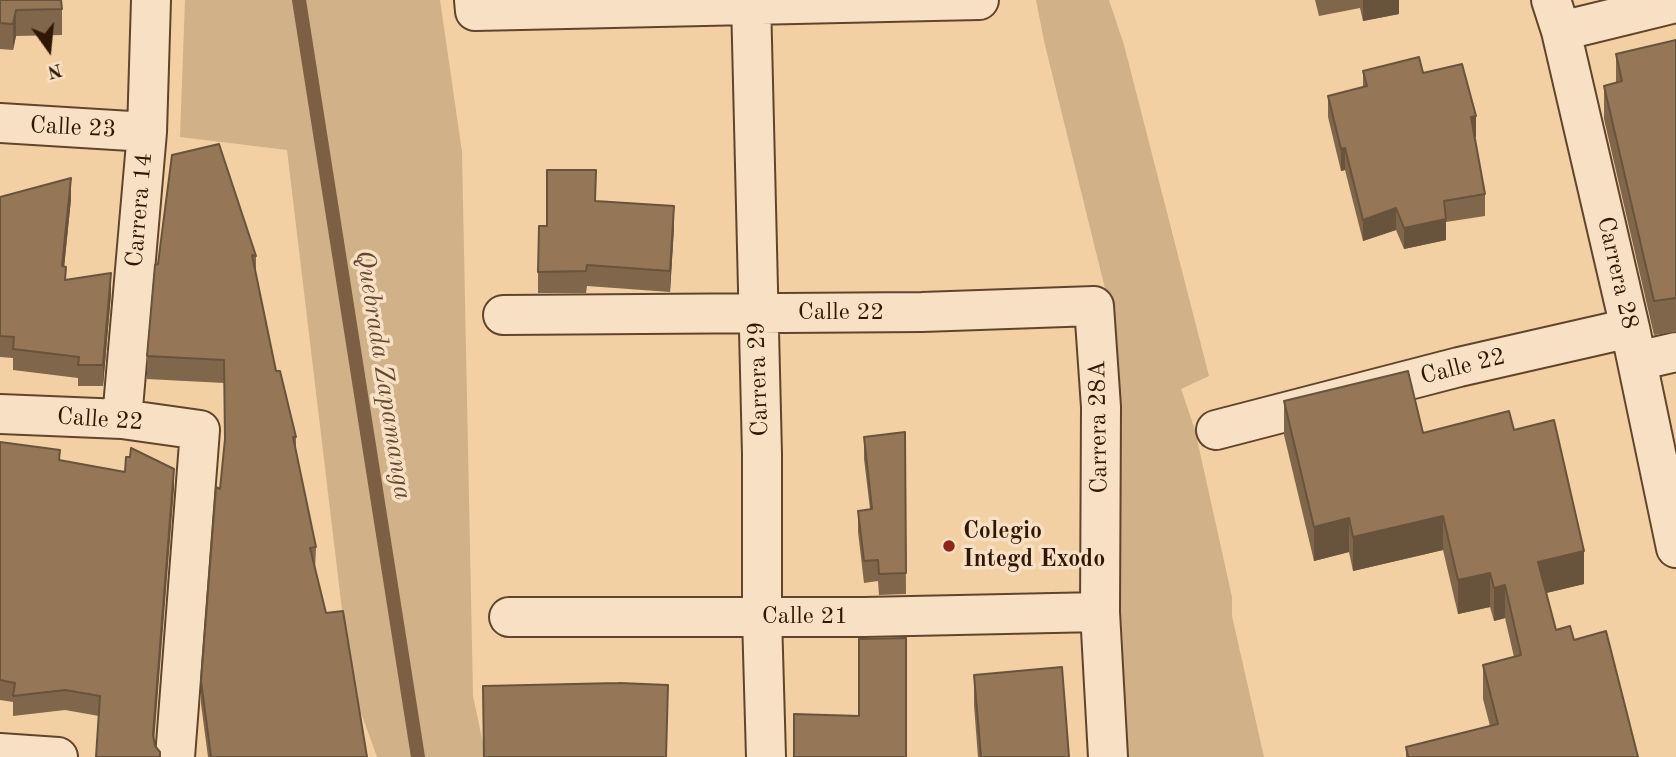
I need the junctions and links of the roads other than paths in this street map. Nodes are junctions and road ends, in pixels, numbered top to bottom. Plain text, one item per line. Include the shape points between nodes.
1 (151, 0) edge
2 (979, 0) edge
3 (1676, 2) edge
4 (751, 3) edge
5 (475, 6) edge
6 (1556, 15) edge
7 (0, 123) edge
8 (147, 132) junction
9 (1094, 306) joint
10 (757, 314) junction
11 (503, 315) dead end
12 (1633, 345) junction
13 (1676, 352) edge
14 (0, 414) edge
15 (122, 419) junction
16 (1216, 430) dead end
17 (1676, 548) edge
18 (1100, 612) junction
19 (509, 617) dead end
20 (762, 617) junction
21 (0, 753) edge
22 (58, 757) edge
23 (175, 757) edge
24 (766, 757) edge
25 (1108, 757) edge

1 - 8 street, Carrera 14
2 - 4 street
3 - 6 street
4 - 5 street
4 - 10 street, Carrera 29
6 - 12 street, Carrera 28
7 - 8 street, Calle 23
8 - 15 street, Carrera 14
9 - 10 street, Calle 22
9 - 18 street, Carrera 28A via 1101,407
10 - 11 street, Calle 22
10 - 20 street, Carrera 29
12 - 13 street, Calle 22
12 - 16 street, Calle 22 via 1459,368
12 - 17 street, Carrera 28
14 - 15 street, Calle 22
15 - 23 street, Calle 22 via 200,430
18 - 20 street, Calle 21
18 - 25 street, Carrera 28A
19 - 20 street, Calle 21
20 - 24 street, Carrera 29
21 - 22 street

